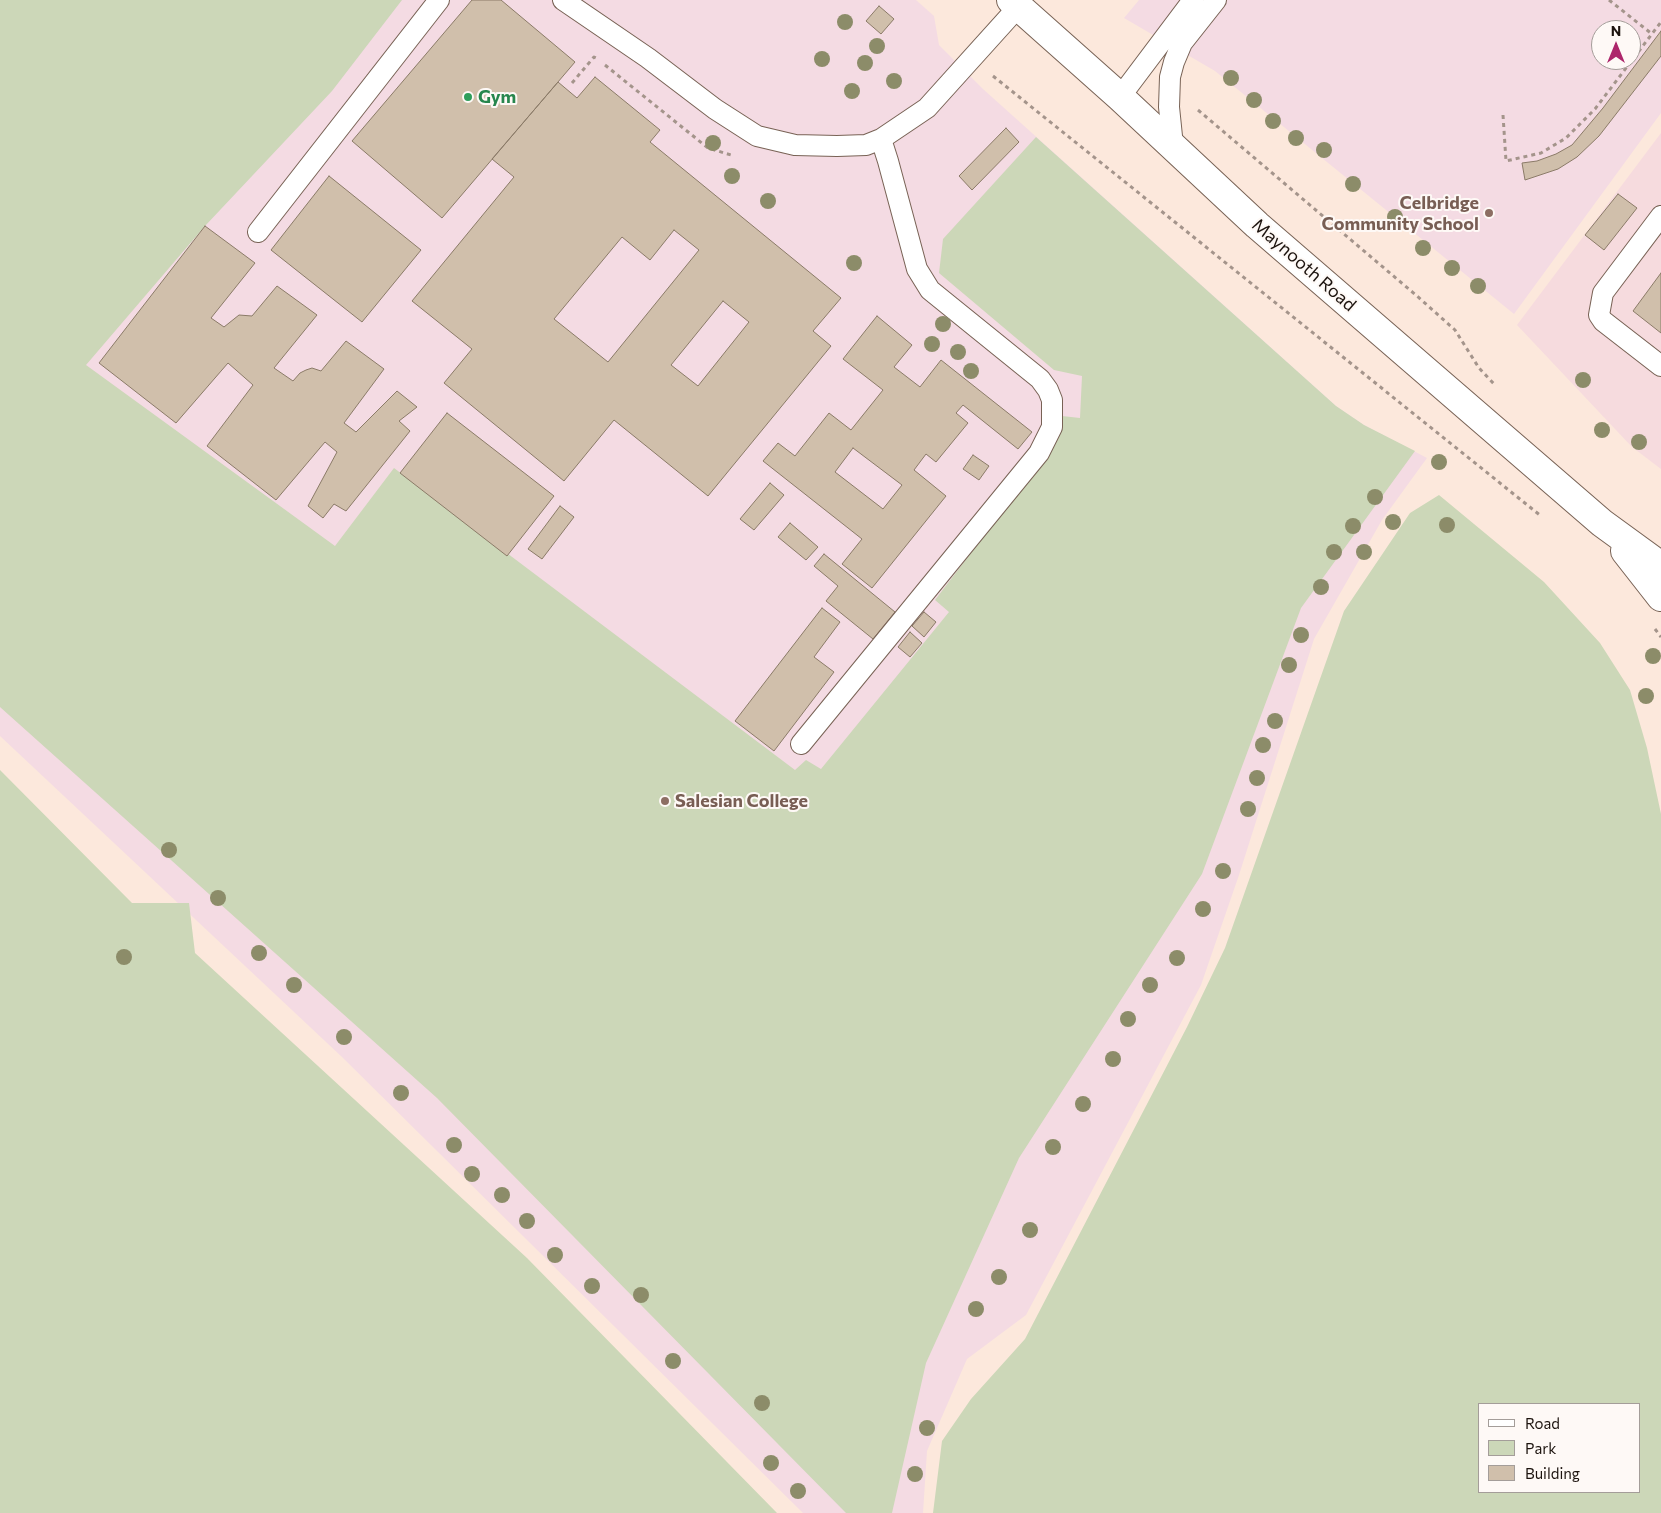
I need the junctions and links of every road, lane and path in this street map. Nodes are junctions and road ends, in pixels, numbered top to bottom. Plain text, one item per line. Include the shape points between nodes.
1 (439, 0) edge
2 (563, 0) edge
3 (1193, 0) edge
4 (1216, 0) edge
5 (1609, 0) edge
6 (1015, 3) edge
7 (1661, 22) edge
8 (1652, 34) junction
9 (971, 58) junction
10 (1169, 91) junction
11 (1120, 97) junction
12 (1503, 115) dead end
13 (881, 139) junction
14 (1174, 146) junction
15 (1661, 216) edge
16 (258, 232) dead end
17 (1661, 366) edge
18 (1498, 389) dead end
19 (1542, 516) dead end
20 (1602, 523) junction
21 (1661, 566) edge
22 (1661, 597) edge
23 (1650, 622) dead end
24 (1661, 637) edge
25 (801, 744) dead end

1 - 16 lane
2 - 13 lane via 648,58 715,110 757,136 795,145 866,145
3 - 11 lane
4 - 10 lane via 1182,43 1174,62
5 - 8 path
6 - 9 lane
6 - 11 main road, Maynooth Road
7 - 8 path
8 - 12 path via 1595,109 1566,138 1541,153 1506,161
9 - 13 lane via 927,108
9 - 19 path
10 - 14 lane
10 - 18 path via 1204,114 1455,330
11 - 14 main road, Maynooth Road
13 - 25 lane via 917,269 930,290 1040,379 1052,400 1052,427 1039,452
14 - 20 main road, Maynooth Road via 1257,225
15 - 17 lane via 1603,293 1600,315 1603,321
20 - 21 main road, Maynooth Road
20 - 22 main road, Maynooth Road
23 - 24 path

